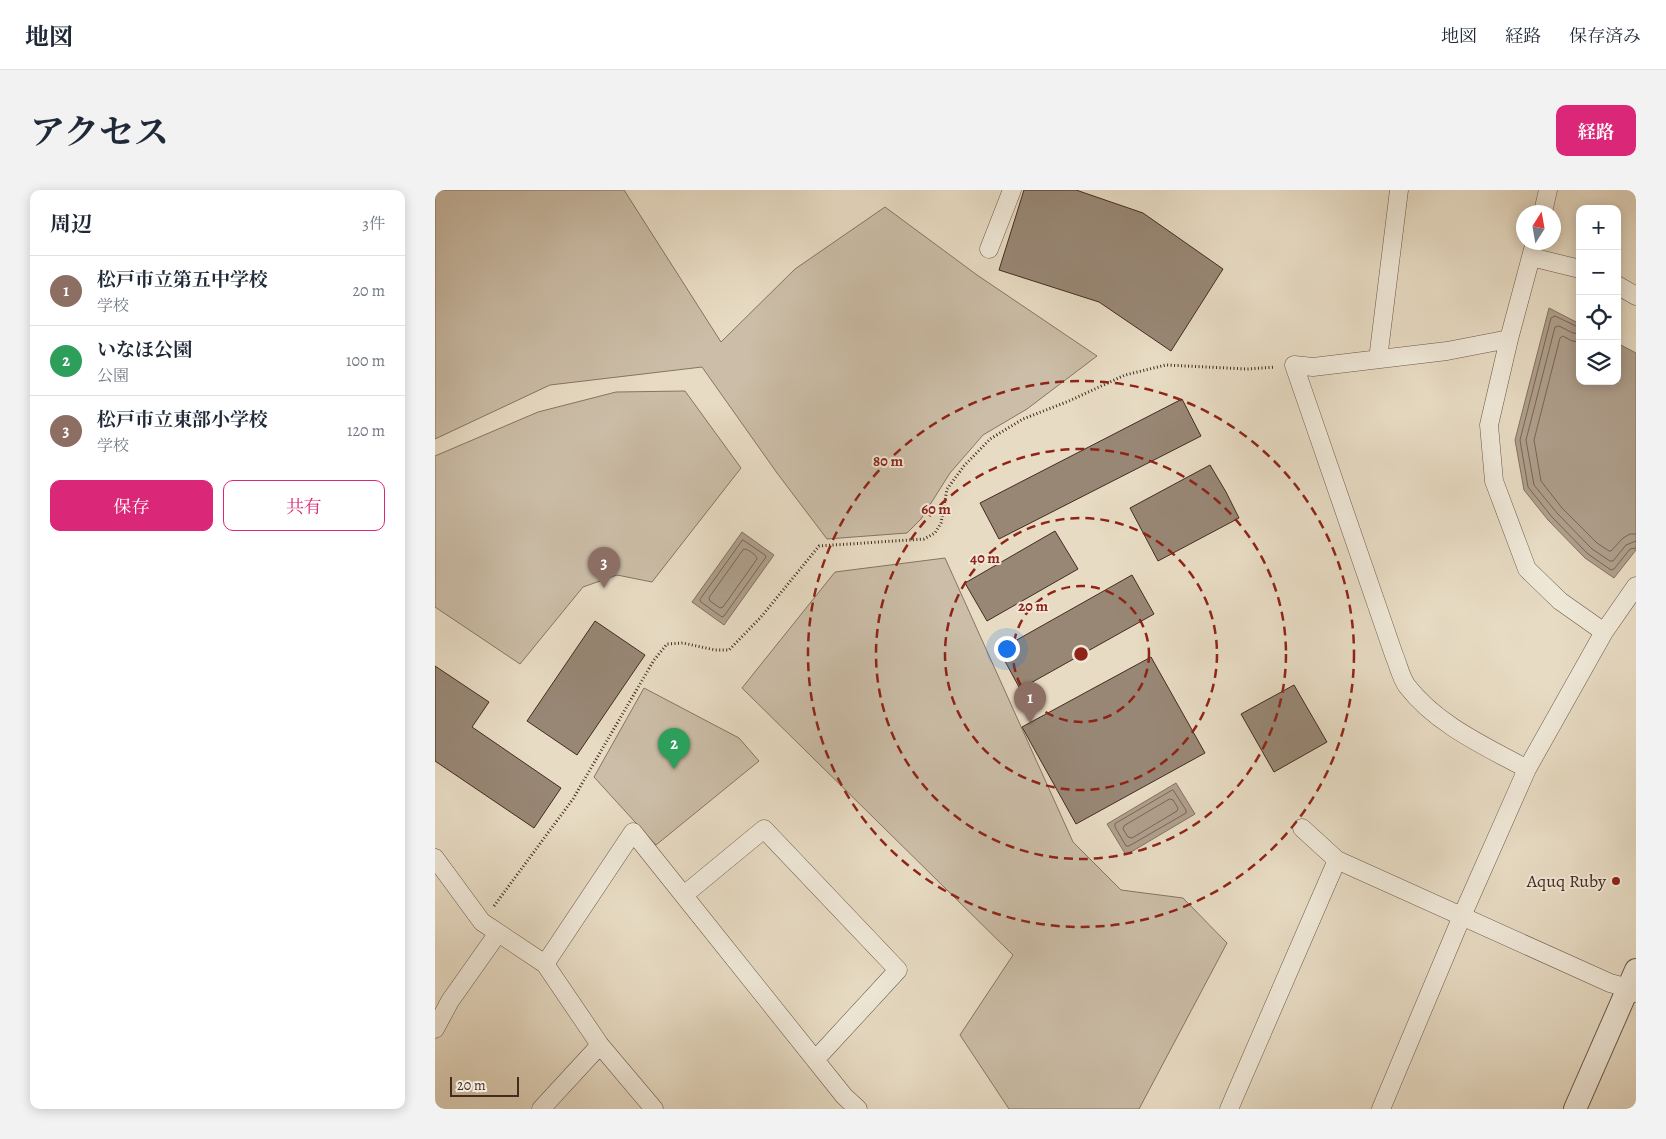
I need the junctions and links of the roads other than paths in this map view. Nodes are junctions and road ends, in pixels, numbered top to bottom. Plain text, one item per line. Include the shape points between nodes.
1 (1012, 190) edge
2 (1399, 190) edge
3 (1549, 190) edge
4 (1545, 205) edge
5 (989, 249) dead end
6 (1533, 250) edge
7 (1576, 268) edge
8 (1621, 287) edge
9 (1636, 296) edge
10 (1509, 339) junction
11 (1378, 359) junction
12 (1636, 586) edge
13 (1604, 632) junction
14 (1527, 769) junction
15 (1302, 828) dead end
16 (435, 858) edge
17 (1337, 860) junction
18 (684, 895) junction
19 (1462, 916) junction
20 (498, 933) junction
21 (545, 964) junction
22 (1633, 983) edge
23 (435, 1028) edge
24 (601, 1045) junction
25 (816, 1060) junction
26 (541, 1109) edge
27 (654, 1109) edge
28 (858, 1109) edge
29 (1229, 1109) edge
30 (1381, 1109) edge
31 (1575, 1109) edge

1 - 5 street
2 - 11 street
3 - 4 street
6 - 7 street
6 - 10 street
8 - 9 street
10 - 11 street via 1447,351
10 - 13 street via 1489,425 1494,481 1527,570 1560,601
11 - 14 street via 1313,367 1294,365 1393,654 1406,685 1427,709 1464,735
12 - 13 street
13 - 14 street
14 - 19 street
15 - 17 street
16 - 20 street via 482,922
17 - 19 street
17 - 29 street
18 - 21 street via 633,832
18 - 25 street
18 - 25 street via 764,829 898,970
19 - 22 street via 1610,983
19 - 30 street
20 - 21 street
20 - 23 street
21 - 24 street
22 - 31 street
24 - 26 street
24 - 27 street
25 - 28 street

